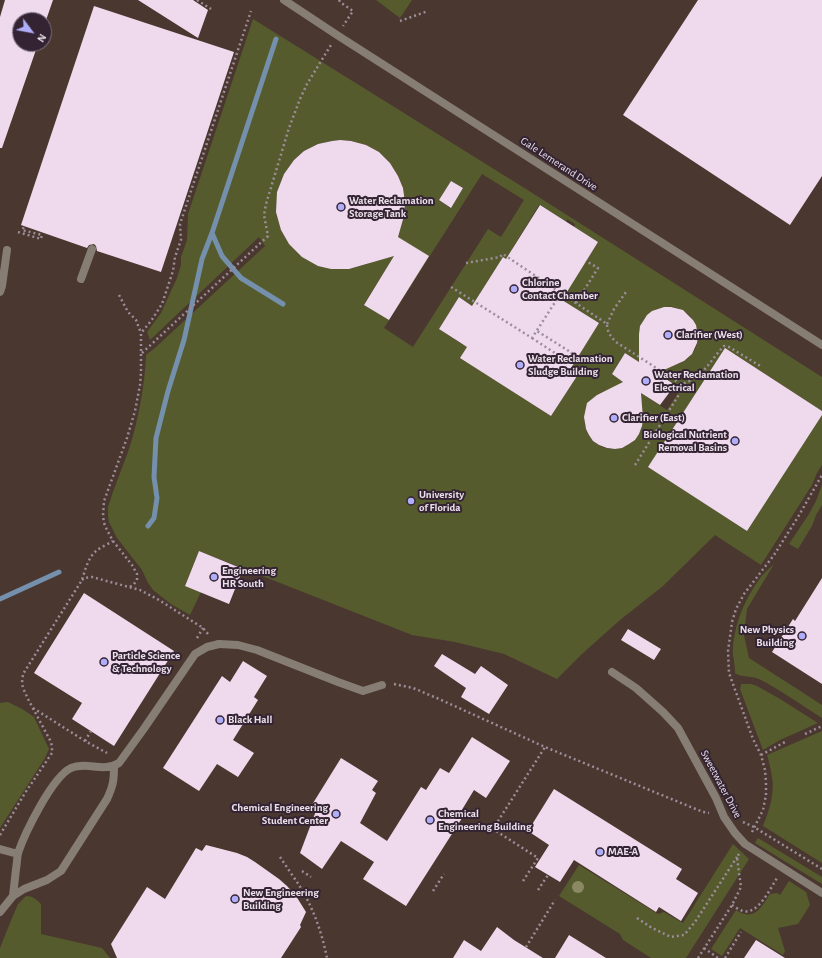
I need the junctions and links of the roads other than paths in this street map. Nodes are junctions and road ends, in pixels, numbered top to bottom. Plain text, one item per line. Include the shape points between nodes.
1 (284, 0) edge
2 (92, 249) dead end
3 (7, 250) dead end
4 (81, 279) dead end
5 (0, 292) edge
6 (822, 346) edge
7 (612, 672) dead end
8 (382, 685) road end
9 (114, 766) junction
10 (0, 849) edge
11 (18, 854) junction
12 (822, 893) edge
13 (13, 896) junction
14 (0, 912) edge

1 - 6 street, Gale Lemerand Drive
2 - 4 street
3 - 5 street
7 - 12 street, Sweetwater Drive via 636,688 678,728 724,817 745,844
8 - 9 street via 363,691 238,645 219,644 203,648 194,654 121,760
9 - 11 street via 78,766 66,772 52,787 39,808
9 - 13 street via 114,782 107,799 61,871
10 - 11 street
11 - 13 street
13 - 14 street

